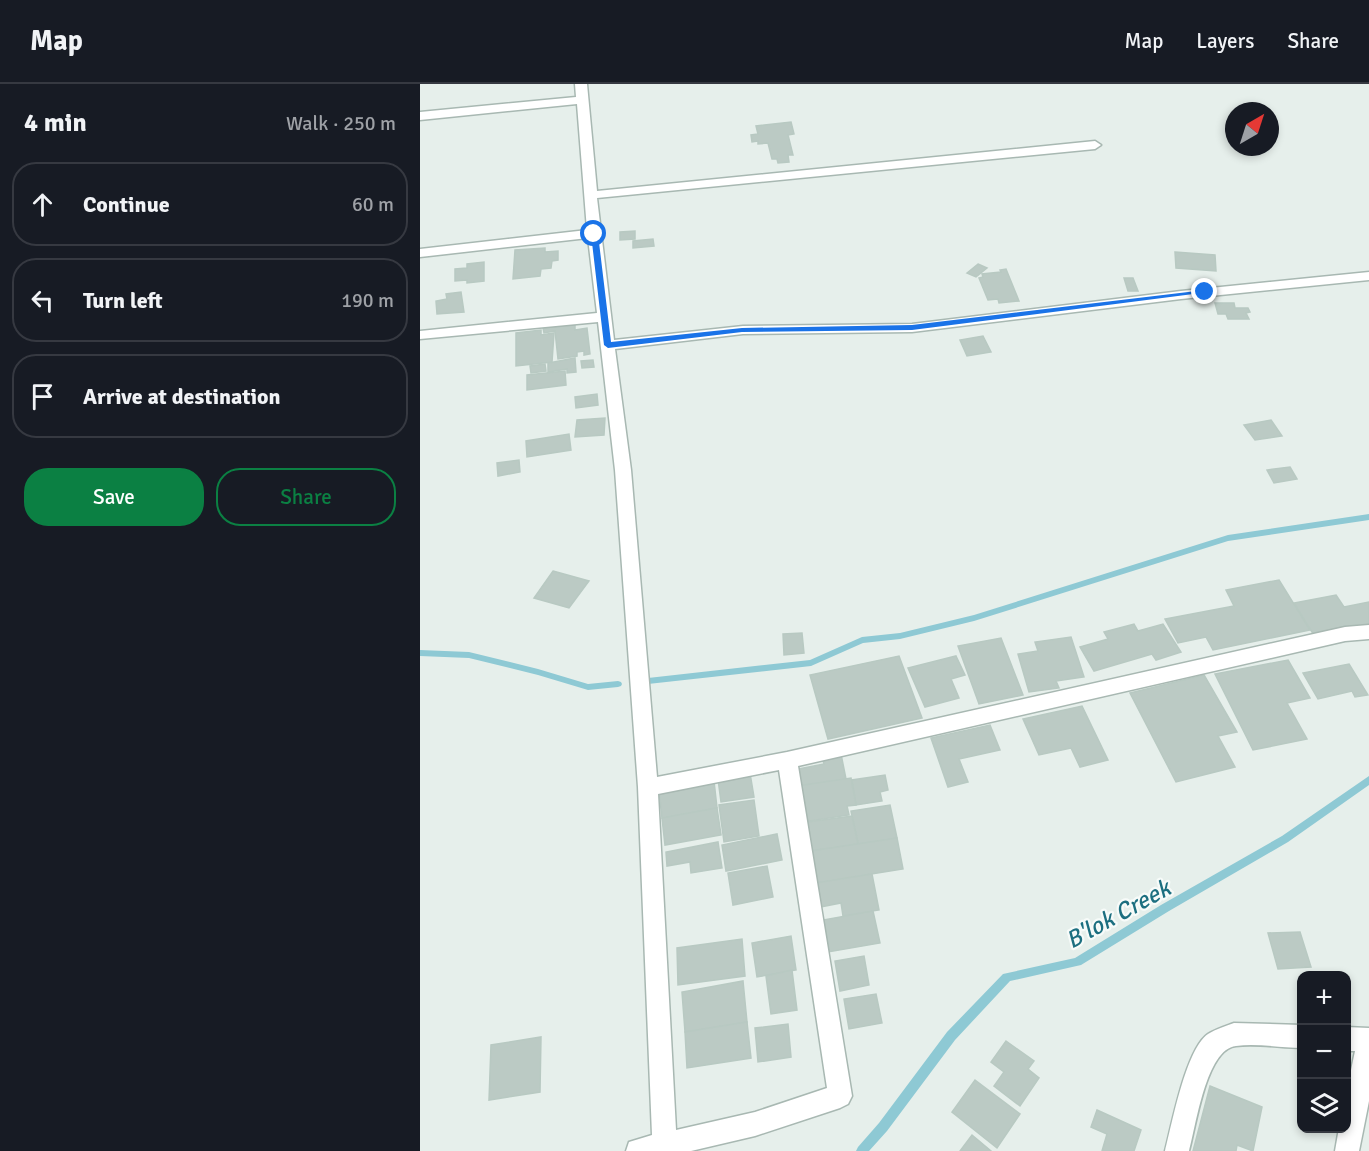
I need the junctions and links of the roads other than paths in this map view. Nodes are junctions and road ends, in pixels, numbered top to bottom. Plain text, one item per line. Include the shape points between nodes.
1 (582, 92) edge
2 (420, 116) edge
3 (1095, 145) dead end
4 (591, 195) junction
5 (594, 234) junction
6 (420, 254) edge
7 (1369, 276) edge
8 (604, 317) junction
9 (420, 335) edge
10 (608, 345) junction
11 (1369, 632) edge
12 (787, 760) junction
13 (648, 787) junction
14 (1297, 1037) edge
15 (1351, 1039) edge
16 (1369, 1040) edge
17 (665, 1146) junction
18 (638, 1151) edge
19 (1177, 1151) edge
20 (1347, 1151) edge

1 - 2 street
1 - 4 street
3 - 4 street
4 - 5 street
5 - 6 street
5 - 8 street
7 - 10 street via 912,328 742,330
8 - 9 street
8 - 10 street
10 - 13 street via 623,470
11 - 12 street via 1345,634
12 - 13 street
12 - 17 street via 840,1096 755,1124
13 - 17 street
14 - 19 street via 1234,1034 1215,1043 1199,1069
15 - 16 street
16 - 20 street
17 - 18 street

